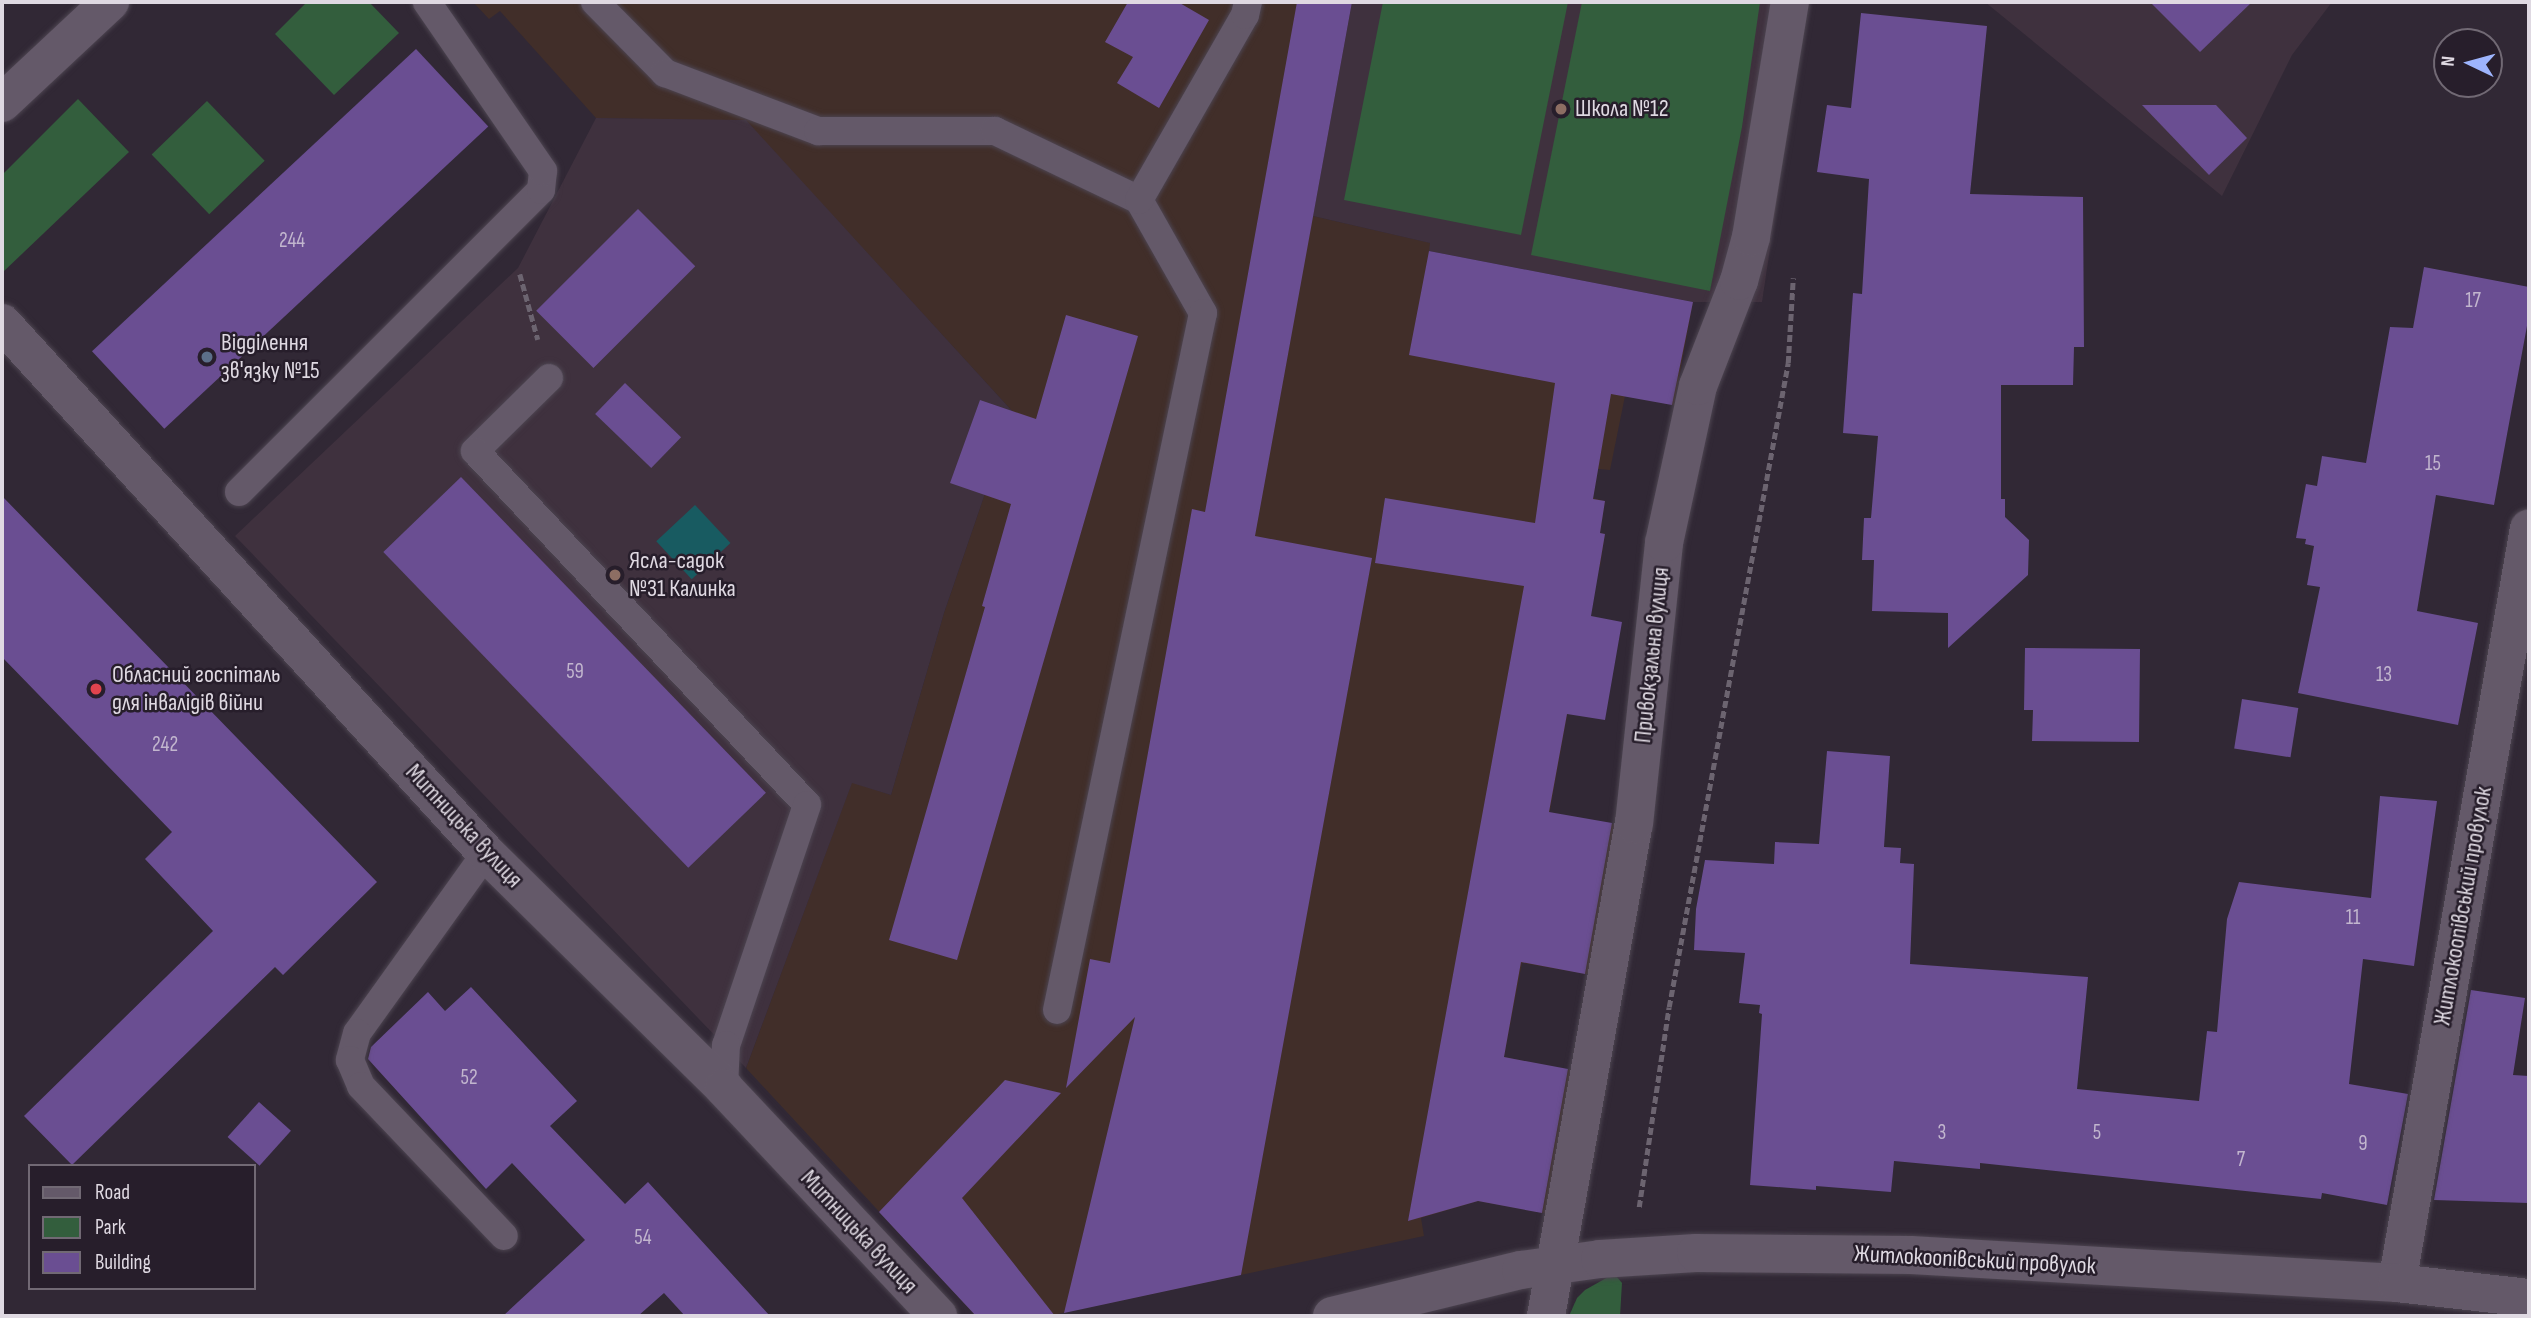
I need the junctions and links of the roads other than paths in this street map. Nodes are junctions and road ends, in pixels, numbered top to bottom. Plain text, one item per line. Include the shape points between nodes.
1 (110, 2) edge
2 (427, 2) edge
3 (595, 2) edge
4 (1248, 2) edge
5 (1790, 2) edge
6 (2, 103) edge
7 (1139, 200) junction
8 (2, 323) edge
9 (549, 378) road end
10 (239, 492) dead end
11 (2529, 528) edge
12 (486, 853) junction
13 (1057, 1010) dead end
14 (724, 1088) junction
15 (504, 1236) dead end
16 (1554, 1266) junction
17 (2397, 1283) junction
18 (2529, 1298) edge
19 (938, 1316) edge
20 (1332, 1316) edge
21 (1546, 1316) edge

1 - 6 street
2 - 10 lane via 543,171 541,190
3 - 7 lane via 665,73 817,131 995,131
4 - 7 lane via 1245,16
5 - 16 street, Привокзальна вулиця via 1751,237 1698,386 1664,543 1634,824
7 - 13 lane via 1203,313
8 - 12 street, Митницька вулиця
9 - 14 lane via 475,451 807,804 726,1045
11 - 17 street, Житлокоопівський провулок
12 - 14 street, Митницька вулиця
12 - 15 lane via 356,1033 349,1060 361,1086
14 - 19 street, Митницька вулиця
16 - 17 street, Житлокоопівський провулок via 1696,1253 1911,1255
16 - 20 street, Житлокоопівський провулок
16 - 21 street, Привокзальна вулиця
17 - 18 street, Житлокоопівський провулок

